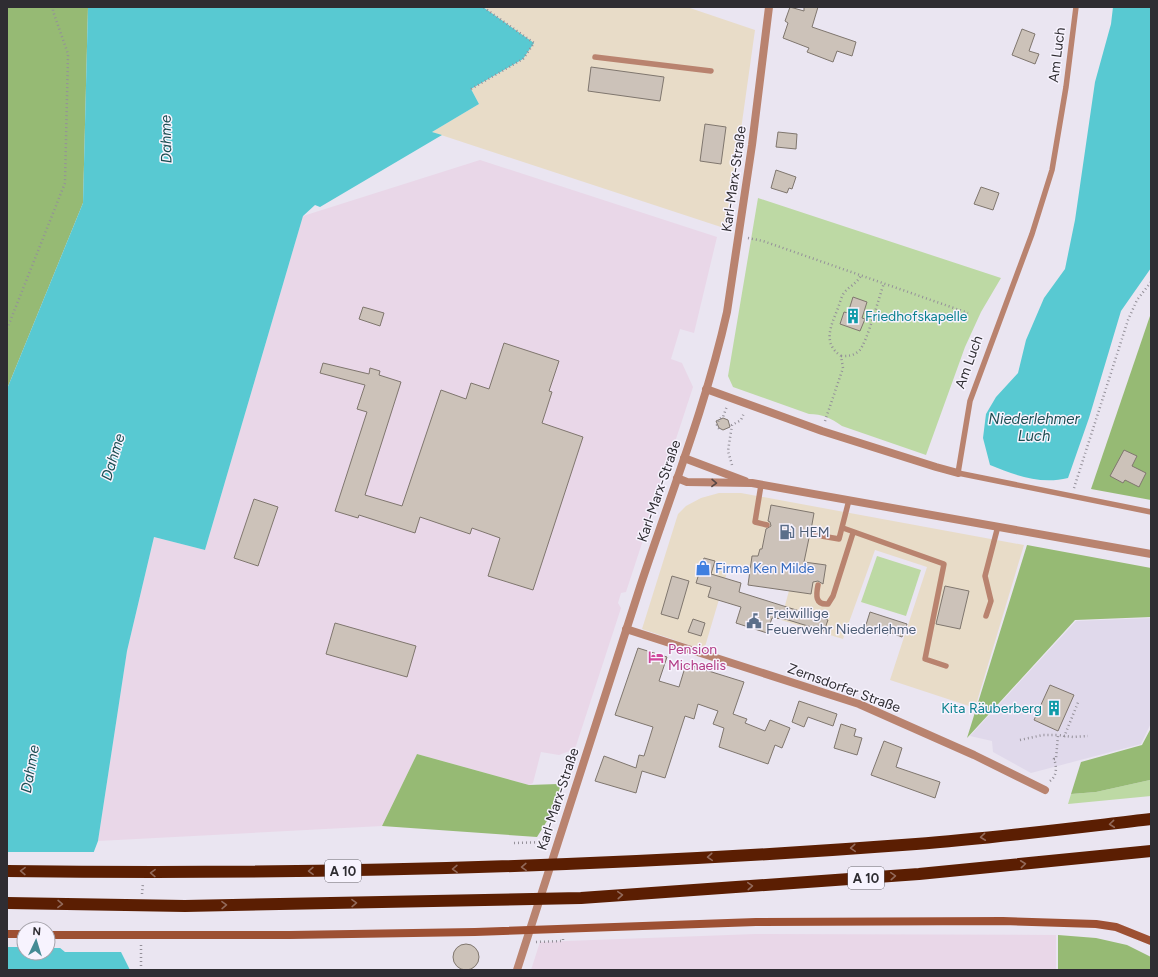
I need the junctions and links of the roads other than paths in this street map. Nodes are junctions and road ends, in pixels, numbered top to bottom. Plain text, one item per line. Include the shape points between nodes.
1 (769, 7) edge
2 (1076, 7) edge
3 (594, 57) dead end
4 (711, 71) dead end
5 (706, 389) junction
6 (684, 458) junction
7 (958, 472) junction
8 (677, 478) junction
9 (752, 483) junction
10 (761, 485) junction
11 (849, 500) junction
12 (1151, 512) edge
13 (767, 525) dead end
14 (998, 526) junction
15 (843, 528) junction
16 (853, 533) junction
17 (810, 534) dead end
18 (1151, 554) edge
19 (818, 585) dead end
20 (986, 616) dead end
21 (626, 629) junction
22 (946, 666) dead end
23 (1045, 790) dead end
24 (1151, 820) edge
25 (1151, 851) edge
26 (7, 871) edge
27 (7, 903) edge
28 (56, 935) edge
29 (1151, 942) edge
30 (517, 970) edge

1 - 5 street, Karl-Marx-Straße via 727,312
2 - 7 lane, Am Luch via 1052,170 1032,234 970,401
3 - 4 lane
5 - 6 street, Karl-Marx-Straße
5 - 7 street via 822,431
6 - 8 street, Karl-Marx-Straße
6 - 9 street
7 - 12 lane
8 -> 9 street via 687,482
8 - 21 street, Karl-Marx-Straße
9 - 10 street
10 - 11 street
10 - 13 lane via 755,522
11 - 14 street
11 - 15 lane
14 - 18 street
14 - 20 lane via 985,576 991,600
15 - 16 lane
15 - 17 lane via 839,539
16 - 19 lane via 834,596 828,604 822,604 816,598
16 - 22 lane via 944,564 925,659
21 - 23 street, Zernsdorfer Straße via 859,704
21 - 30 street, Karl-Marx-Straße
24 -> 26 highway, A 10 via 918,844 591,864 192,873
27 -> 25 highway, A 10 via 185,906 581,898 919,874
28 - 29 main road via 476,932 756,922 1056,921 1116,927

